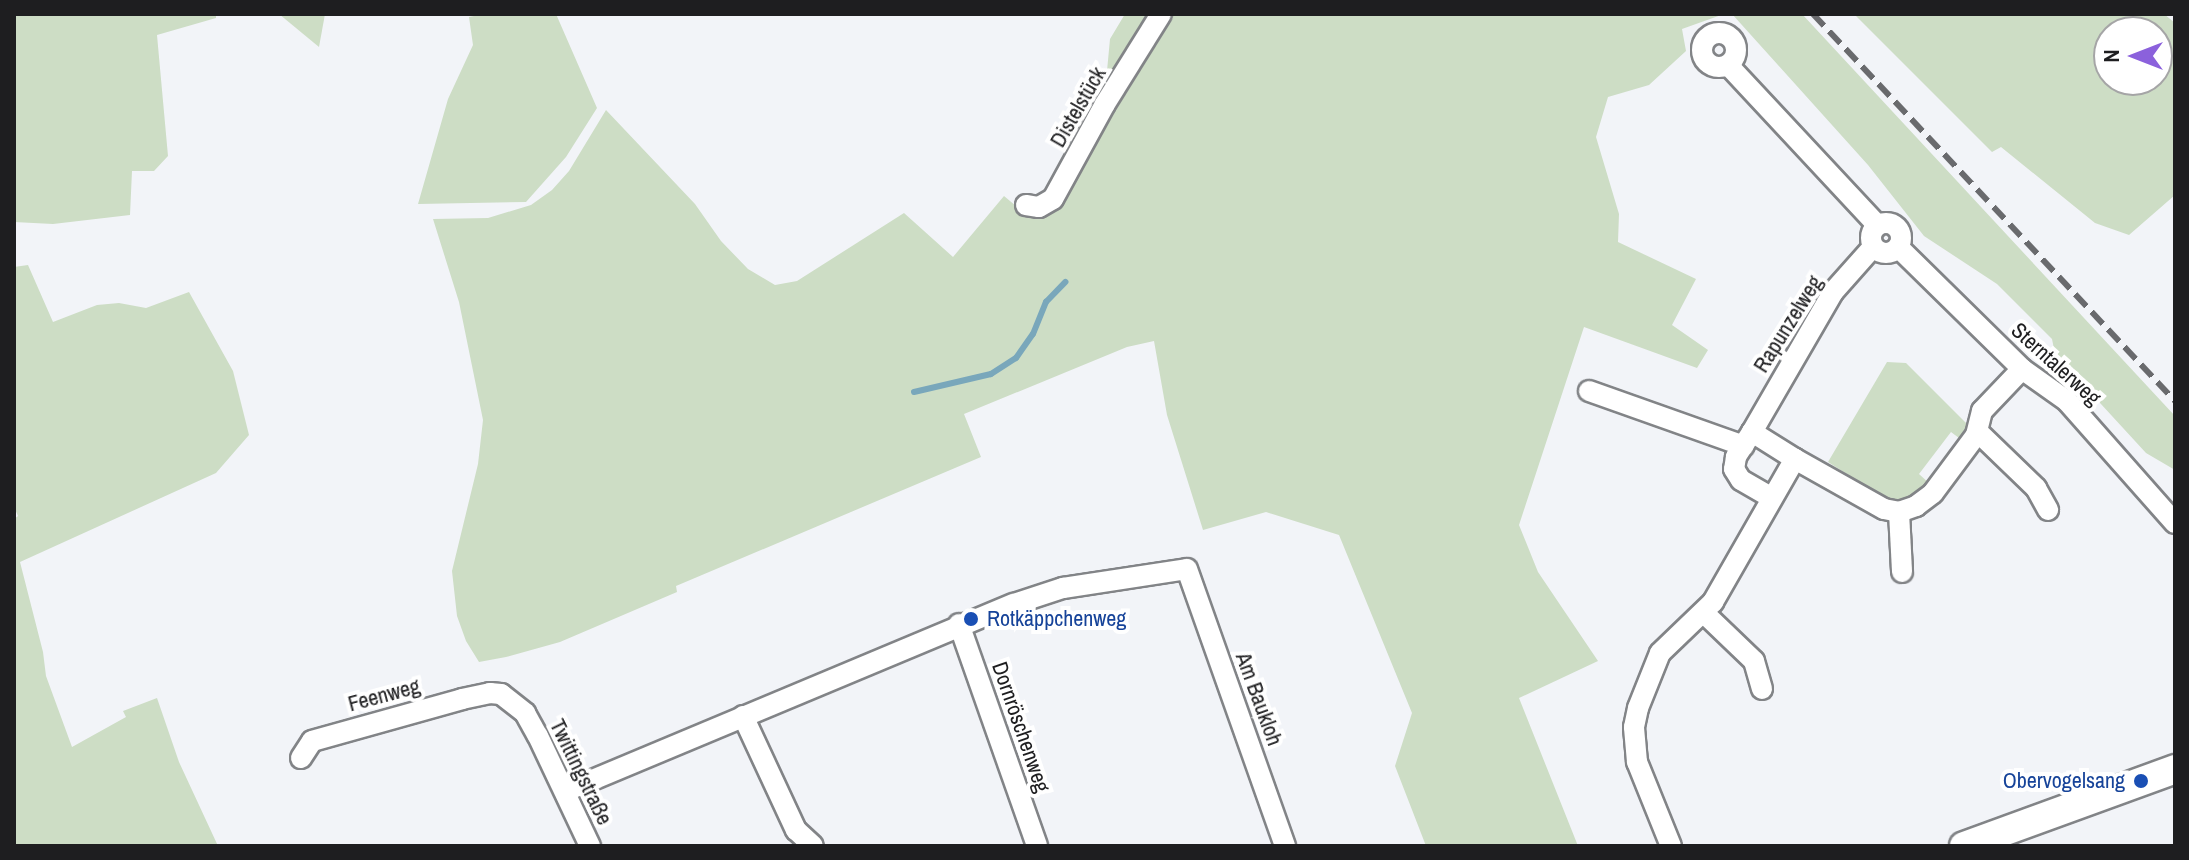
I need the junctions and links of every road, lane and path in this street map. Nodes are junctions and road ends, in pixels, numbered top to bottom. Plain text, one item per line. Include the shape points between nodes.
1 (1161, 14) edge
2 (1728, 65) dead end
3 (1026, 205) dead end
4 (1877, 225) junction
5 (1873, 247) junction
6 (1898, 247) junction
7 (2022, 369) junction
8 (1589, 391) dead end
9 (1978, 432) junction
10 (1748, 439) junction
11 (1795, 459) junction
12 (1771, 497) junction
13 (2048, 510) dead end
14 (1899, 512) junction
15 (2175, 523) edge
16 (1902, 572) dead end
17 (1704, 613) junction
18 (959, 624) junction
19 (1762, 689) dead end
20 (490, 693) joint
21 (743, 716) junction
22 (301, 758) dead end
23 (2175, 769) edge
24 (566, 791) junction
25 (590, 846) edge
26 (813, 846) edge
27 (1037, 846) edge
28 (1285, 846) edge
29 (1671, 846) edge
30 (1964, 846) edge

1 - 3 street, Distelstück via 1053,199 1039,207
2 - 4 street, Sterntalerweg
4 - 5 street via 1871,235
4 - 6 street, Sterntalerweg via 1897,227
5 - 6 street via 1886,253
5 - 10 street, Rapunzelweg via 1833,292
6 - 7 street, Sterntalerweg
7 - 9 street via 1982,411
7 - 15 street, Sterntalerweg via 2067,401
8 - 10 street
9 - 13 street via 2036,488
9 - 14 street via 1933,493
10 - 11 street
10 - 12 street, Rapunzelweg via 1734,469 1741,480
11 - 12 street
11 - 14 street via 1884,509
12 - 17 street
14 - 16 street
17 - 19 street via 1754,661
17 - 29 street via 1660,653 1634,727 1637,762
18 - 21 street
18 - 27 street, Dornröschenweg
18 - 28 street, Am Baukloh via 1063,588 1187,569
20 - 22 street, Feenweg via 312,741
20 - 24 street, Twittingstraße via 501,694 525,713
21 - 24 street
21 - 26 street via 796,830
23 - 30 street
24 - 25 street, Twittingstraße

